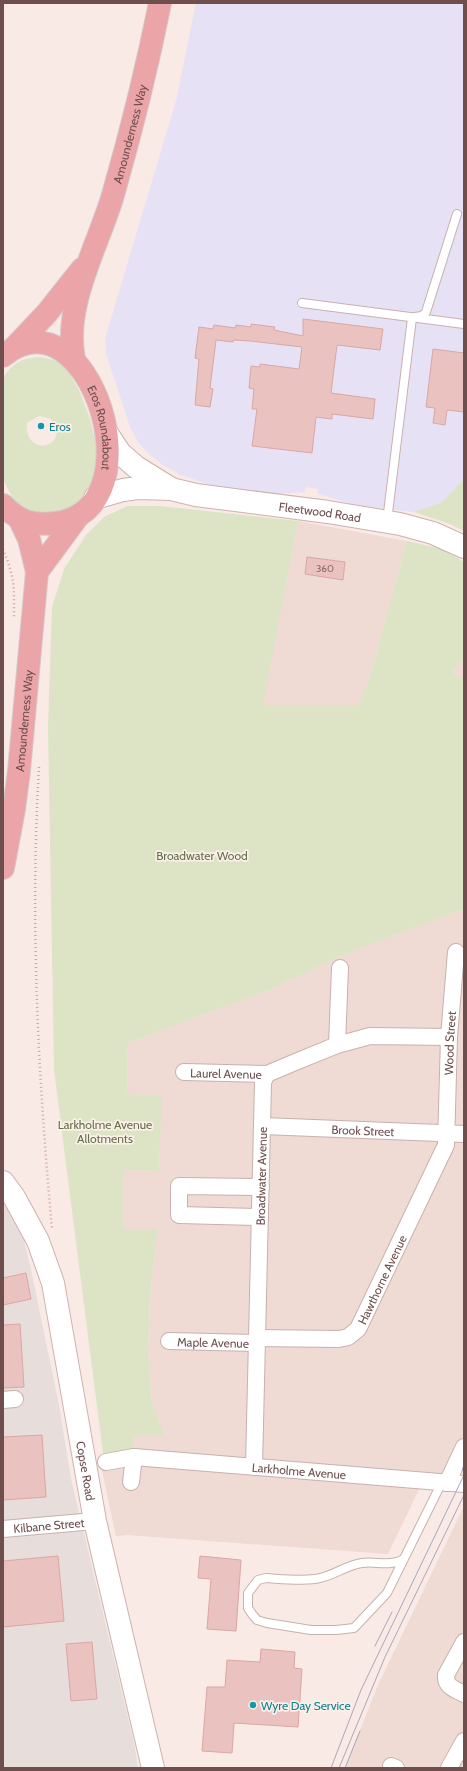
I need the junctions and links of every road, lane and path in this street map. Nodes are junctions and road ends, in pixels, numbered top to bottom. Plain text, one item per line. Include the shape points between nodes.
1 (160, 3) edge
2 (457, 214) dead end
3 (88, 261) junction
4 (302, 303) dead end
5 (412, 318) junction
6 (464, 324) edge
7 (8, 351) edge
8 (74, 359) junction
9 (106, 432) junction
10 (171, 489) junction
11 (95, 498) junction
12 (3, 505) edge
13 (79, 515) junction
14 (20, 520) junction
15 (387, 522) junction
16 (464, 548) edge
17 (36, 572) junction
18 (35, 812) dead end
19 (3, 868) edge
20 (456, 952) dead end
21 (340, 968) dead end
22 (449, 1037) junction
23 (337, 1045) junction
24 (184, 1072) dead end
25 (267, 1074) junction
26 (263, 1126) junction
27 (446, 1134) junction
28 (464, 1134) edge
29 (262, 1187) junction
30 (9, 1194) edge
31 (260, 1217) junction
32 (38, 1241) junction
33 (257, 1340) junction
34 (169, 1341) dead end
35 (464, 1448) edge
36 (134, 1457) junction
37 (106, 1462) dead end
38 (254, 1467) junction
39 (131, 1482) dead end
40 (444, 1483) junction
41 (464, 1484) edge
42 (95, 1521) junction
43 (3, 1529) edge
44 (404, 1559) junction
45 (464, 1642) edge
46 (464, 1694) edge
47 (464, 1741) edge
48 (153, 1768) edge
49 (449, 1768) edge

1 - 3 highway, Amounderness Way via 124,156 111,201
2 - 5 lane via 426,312 422,316
3 - 7 highway, Amounderness Way via 60,297
3 - 8 highway, Amounderness Way via 70,337
4 - 5 lane
5 - 6 lane
5 - 15 lane
7 - 8 highway, Eros Roundabout via 28,343 46,344 56,347
8 - 9 highway, Eros Roundabout via 88,377 100,407
9 - 10 street, Fleetwood Road via 120,453 136,467
9 - 11 highway, Eros Roundabout via 107,462 102,486
10 - 11 street, Fleetwood Road via 138,488
10 - 15 street, Fleetwood Road via 203,496
11 - 13 highway, Eros Roundabout
12 - 14 highway
13 - 14 highway, Eros Roundabout via 51,524
13 - 17 highway
14 - 17 highway, Amounderness Way via 29,539
15 - 16 street, Fleetwood Road via 433,533
17 - 19 highway, Amounderness Way via 19,771
18 - 32 path via 40,1069 52,1232
20 - 22 street, Wood Street
21 - 23 street
22 - 23 street via 370,1036
22 - 27 street, Wood Street
23 - 25 street
24 - 25 street, Laurel Avenue
25 - 26 street, Broadwater Avenue via 263,1082
26 - 27 street, Brook Street
26 - 29 street, Broadwater Avenue
27 - 28 street, Brook Street
27 - 33 street, Hawthorne Avenue via 444,1150 354,1333 339,1339
29 - 31 street, Broadwater Avenue
29 - 31 street via 179,1186 179,1215
30 - 32 street, Copse Road
31 - 33 street, Broadwater Avenue
32 - 42 street, Copse Road via 53,1283
33 - 34 street, Maple Avenue
33 - 38 street, Broadwater Avenue
35 - 40 street
36 - 37 street, Larkholme Avenue
36 - 38 street, Larkholme Avenue
36 - 39 street
38 - 40 street, Larkholme Avenue
40 - 41 street, Larkholme Avenue
40 - 44 lane
42 - 43 street, Kilbane Street
42 - 48 street, Copse Road
44 - 44 lane via 387,1593 354,1628 311,1630 267,1623 257,1620 248,1608 248,1593 258,1580 315,1579 355,1564 389,1564
45 - 46 street via 446,1675 446,1680 448,1685
47 - 49 street

